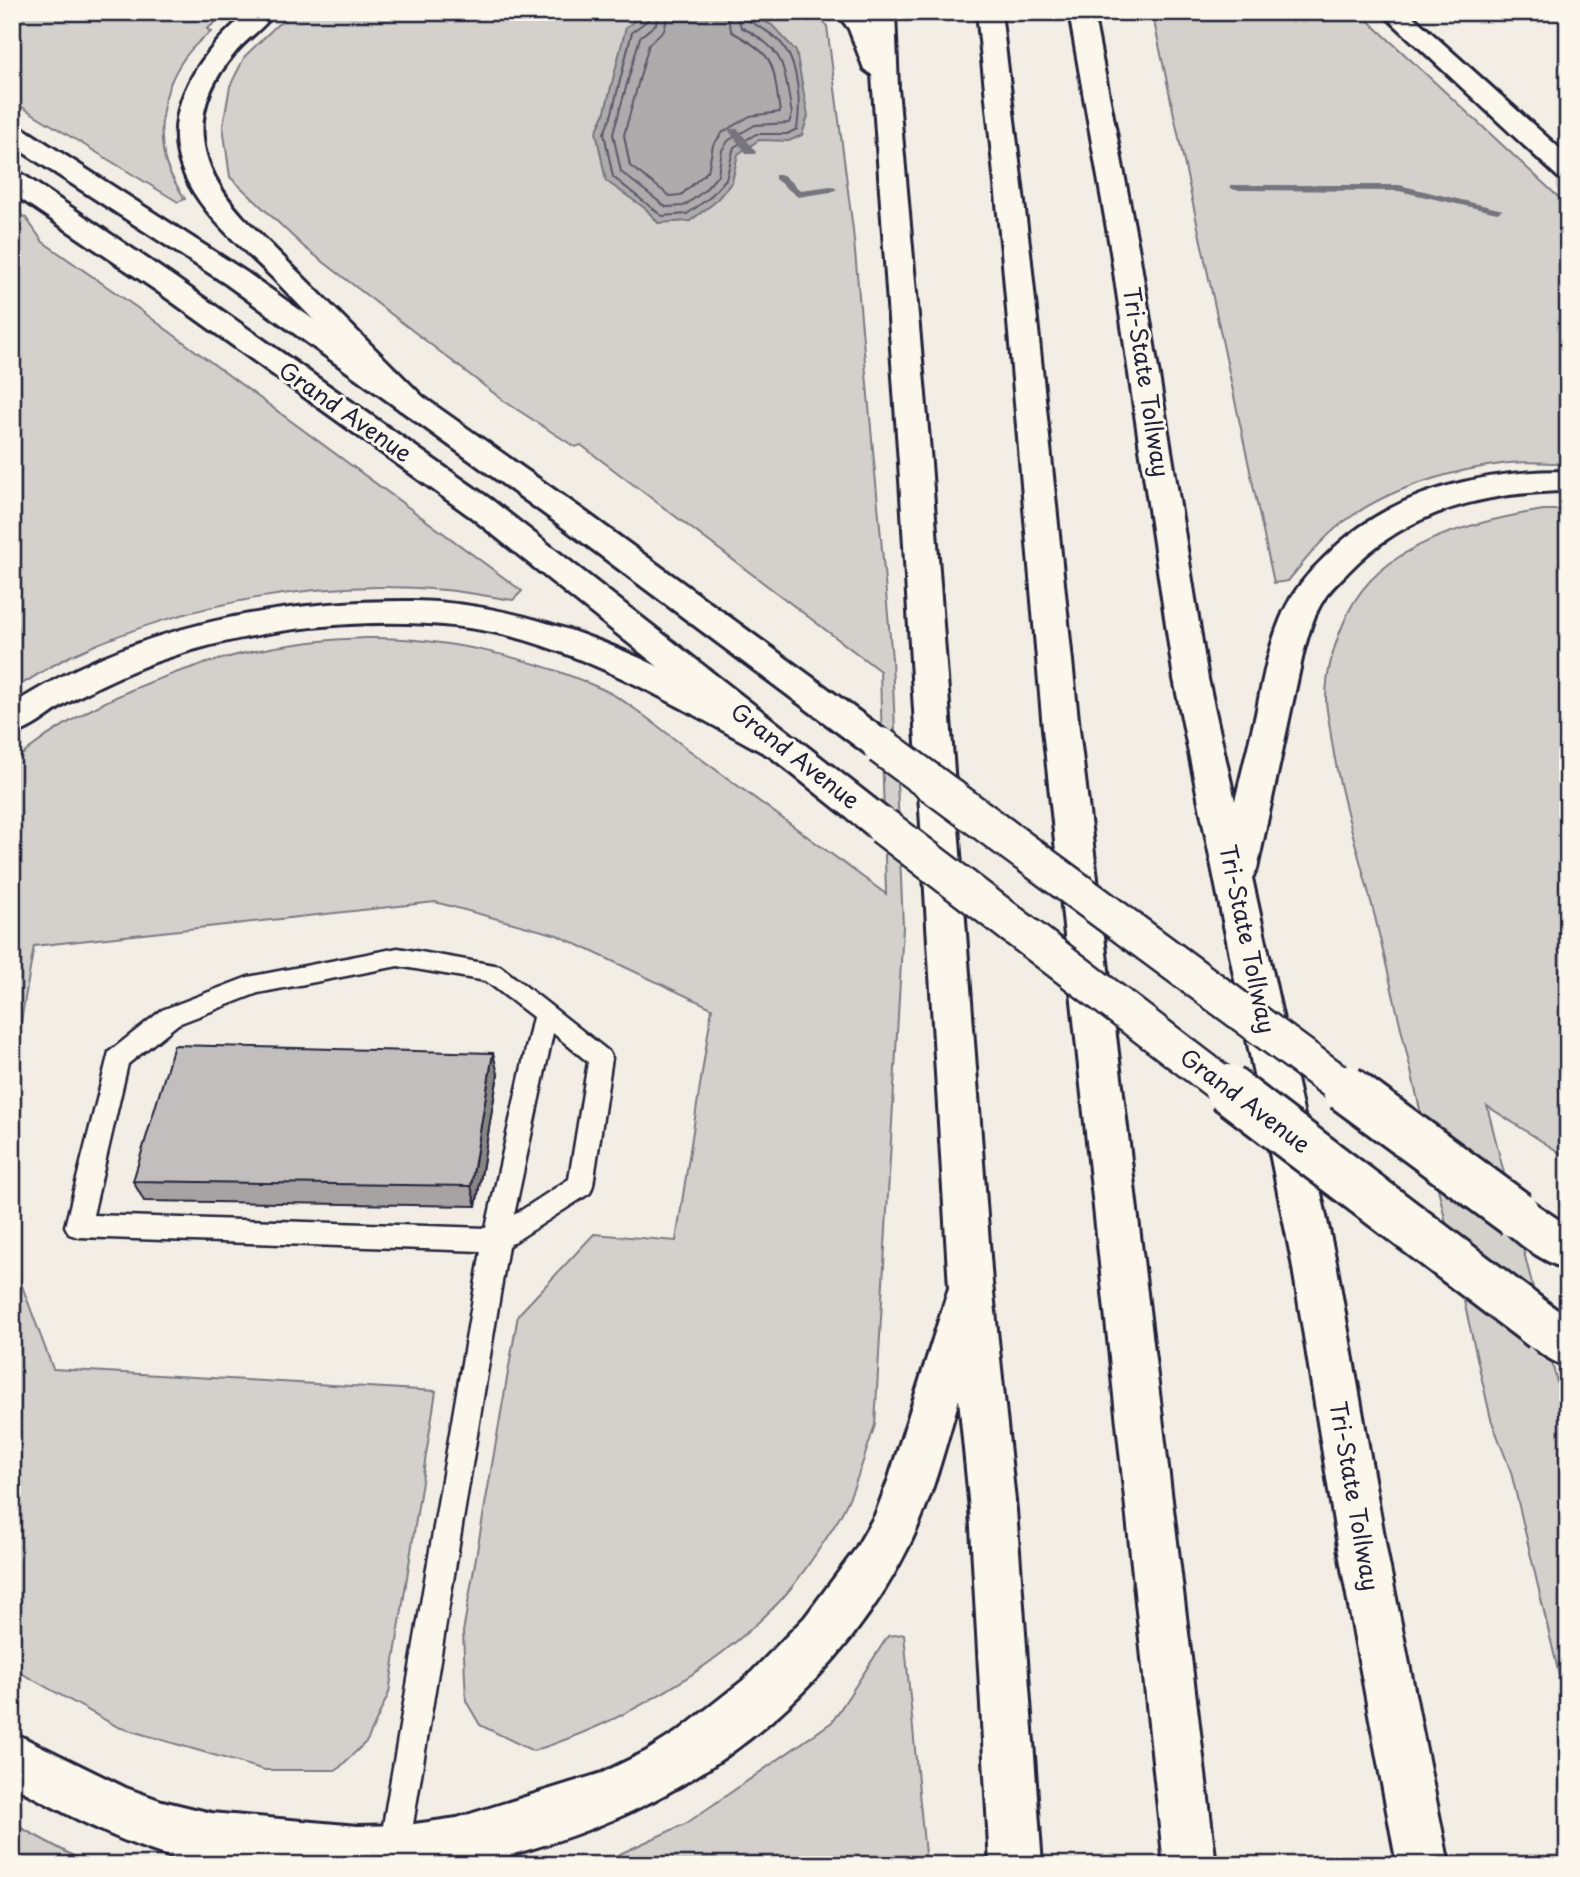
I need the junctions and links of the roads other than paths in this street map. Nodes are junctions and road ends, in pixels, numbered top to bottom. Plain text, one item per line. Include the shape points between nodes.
1 (263, 12) edge
2 (848, 12) edge
3 (883, 12) edge
4 (989, 12) edge
5 (1081, 12) edge
6 (1393, 12) edge
7 (885, 88) junction
8 (12, 133) edge
9 (1568, 171) edge
10 (12, 180) edge
11 (411, 403) junction
12 (1568, 481) edge
13 (12, 722) edge
14 (786, 749) junction
15 (1236, 881) junction
16 (547, 1013) junction
17 (496, 1240) junction
18 (1568, 1251) edge
19 (970, 1283) junction
20 (1555, 1337) edge
21 (12, 1757) edge
22 (393, 1859) edge
23 (1016, 1865) edge
24 (1190, 1865) edge
25 (1423, 1865) edge

1 - 11 main road via 228,42 197,88 190,115 190,157 207,192
2 - 7 main road via 861,28
3 - 7 main road
4 - 24 main road via 1060,729
5 - 15 main road, Tri-State Tollway via 1125,252 1191,679
6 - 9 main road
7 - 19 main road
8 - 11 main road, Grand Avenue via 236,278
10 - 14 main road, Grand Avenue via 482,509
11 - 18 main road, Grand Avenue, bridge
12 - 15 main road via 1508,484 1415,508 1377,528 1343,555 1308,596 1288,646
13 - 14 main road via 137,655 195,636 305,616 409,613 496,621 598,653
14 - 20 main road, Grand Avenue, bridge
15 - 25 main road, Tri-State Tollway via 1314,1262 1363,1553
16 - 17 lane
16 - 17 lane via 600,1058 581,1185
16 - 17 lane via 492,973 398,957 256,984 170,1017 117,1059 78,1226
17 - 22 lane
19 - 22 main road via 910,1489 892,1531 840,1611 762,1695 711,1738 661,1771 602,1798 543,1820
19 - 23 main road via 993,1510
21 - 22 main road via 121,1813 187,1834

